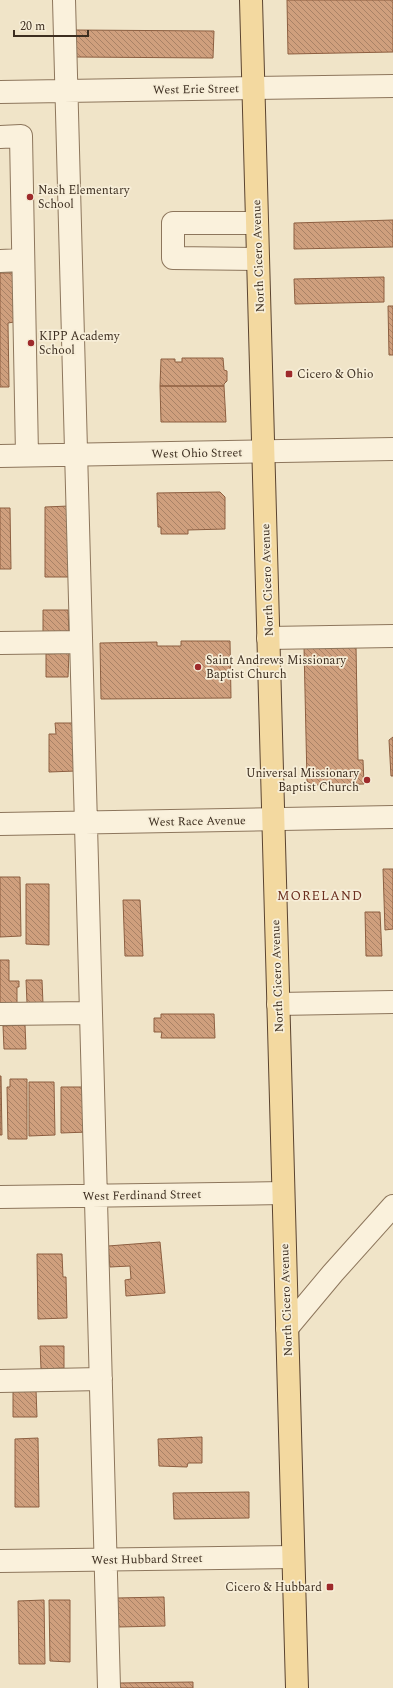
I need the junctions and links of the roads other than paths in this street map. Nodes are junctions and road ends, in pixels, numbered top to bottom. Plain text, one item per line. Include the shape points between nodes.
1 (64, 0) edge
2 (251, 0) edge
3 (393, 86) edge
4 (253, 88) junction
5 (66, 91) junction
6 (0, 92) edge
7 (0, 137) edge
8 (257, 224) junction
9 (258, 259) junction
10 (23, 260) junction
11 (0, 261) edge
12 (393, 449) edge
13 (263, 452) junction
14 (26, 455) junction
15 (76, 455) junction
16 (0, 456) edge
17 (393, 636) edge
18 (268, 638) junction
19 (81, 642) junction
20 (0, 643) edge
21 (393, 818) edge
22 (273, 819) junction
23 (86, 823) junction
24 (0, 824) edge
25 (393, 1002) edge
26 (278, 1004) junction
27 (91, 1013) junction
28 (0, 1014) edge
29 (283, 1193) junction
30 (96, 1196) junction
31 (0, 1197) edge
32 (393, 1206) edge
33 (287, 1328) junction
34 (101, 1379) junction
35 (0, 1381) edge
36 (293, 1557) junction
37 (106, 1560) junction
38 (0, 1561) edge
39 (109, 1688) edge
40 (297, 1688) edge

1 - 5 street
2 - 4 main road, North Cicero Avenue
3 - 4 street, West Erie Street
4 - 5 street, West Erie Street
4 - 8 main road, North Cicero Avenue
5 - 6 street, West Erie Street
5 - 15 street
7 - 10 street via 21,136
8 - 9 main road, North Cicero Avenue
8 - 9 street via 173,223 173,258
9 - 13 main road, North Cicero Avenue
10 - 11 street
10 - 14 street
12 - 13 street, West Ohio Street
13 - 15 street, West Ohio Street
13 - 18 main road, North Cicero Avenue
14 - 15 street, West Ohio Street
14 - 16 street, West Ohio Street
15 - 19 street
17 - 18 street
18 - 22 main road, North Cicero Avenue
19 - 20 street
19 - 23 street
21 - 22 street, West Race Avenue
22 - 23 street, West Race Avenue
22 - 26 main road, North Cicero Avenue
23 - 24 street, West Race Avenue
23 - 27 street
25 - 26 street
26 - 29 main road, North Cicero Avenue
27 - 28 street
27 - 30 street
29 - 30 street, West Ferdinand Street
29 - 33 main road, North Cicero Avenue
30 - 31 street, West Ferdinand Street
30 - 34 street
32 - 33 street via 332,1273
33 - 36 main road, North Cicero Avenue
34 - 35 street
34 - 37 street
36 - 37 street, West Hubbard Street
36 - 40 main road, North Cicero Avenue
37 - 38 street, West Hubbard Street
37 - 39 street

